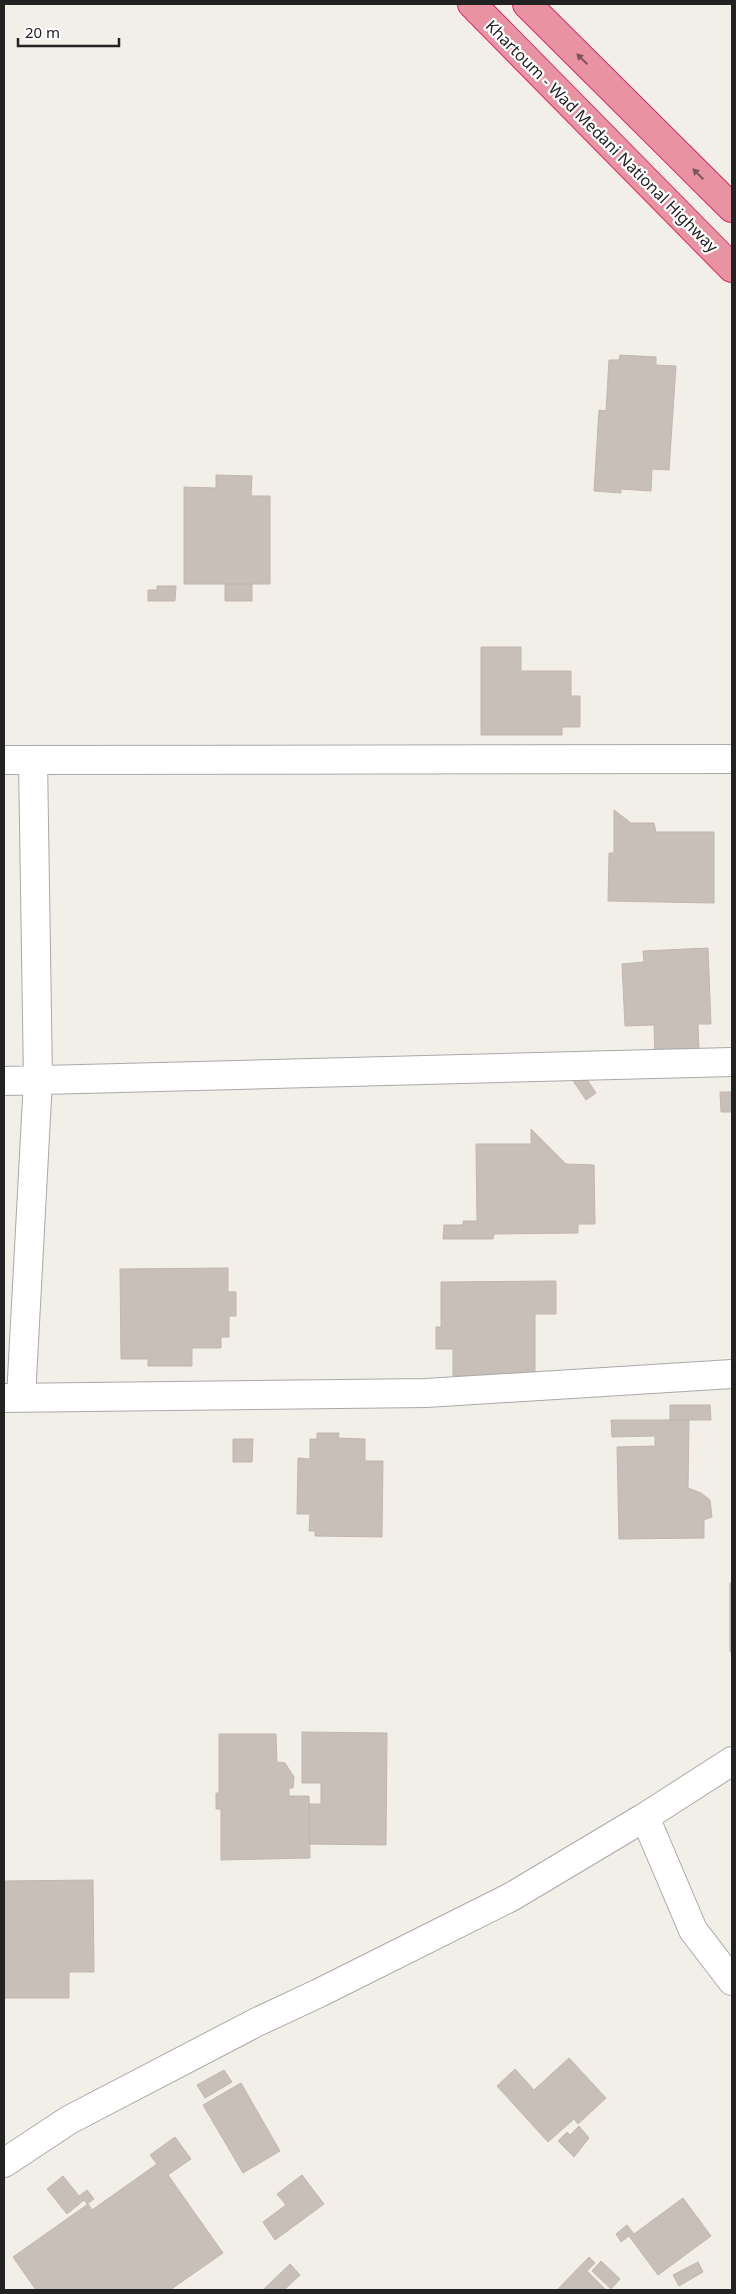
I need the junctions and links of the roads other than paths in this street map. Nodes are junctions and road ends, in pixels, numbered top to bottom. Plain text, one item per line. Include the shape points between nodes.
1 (472, 4) edge
2 (526, 4) edge
3 (732, 208) edge
4 (732, 268) edge
5 (732, 759) edge
6 (4, 760) edge
7 (33, 760) junction
8 (732, 1062) edge
9 (38, 1080) junction
10 (4, 1081) edge
11 (732, 1374) edge
12 (12, 1398) edge
13 (732, 1761) edge
14 (645, 1817) junction
15 (732, 1981) edge
16 (4, 2163) edge

1 - 4 highway, Khartoum - Wad Medani National Highway
3 -> 2 highway
5 - 7 street
6 - 7 street
7 - 9 street
8 - 9 street
9 - 10 street
9 - 12 street
11 - 12 street via 426,1393
13 - 14 street
14 - 15 street via 693,1930
14 - 16 street via 511,1897 257,2022 69,2120

